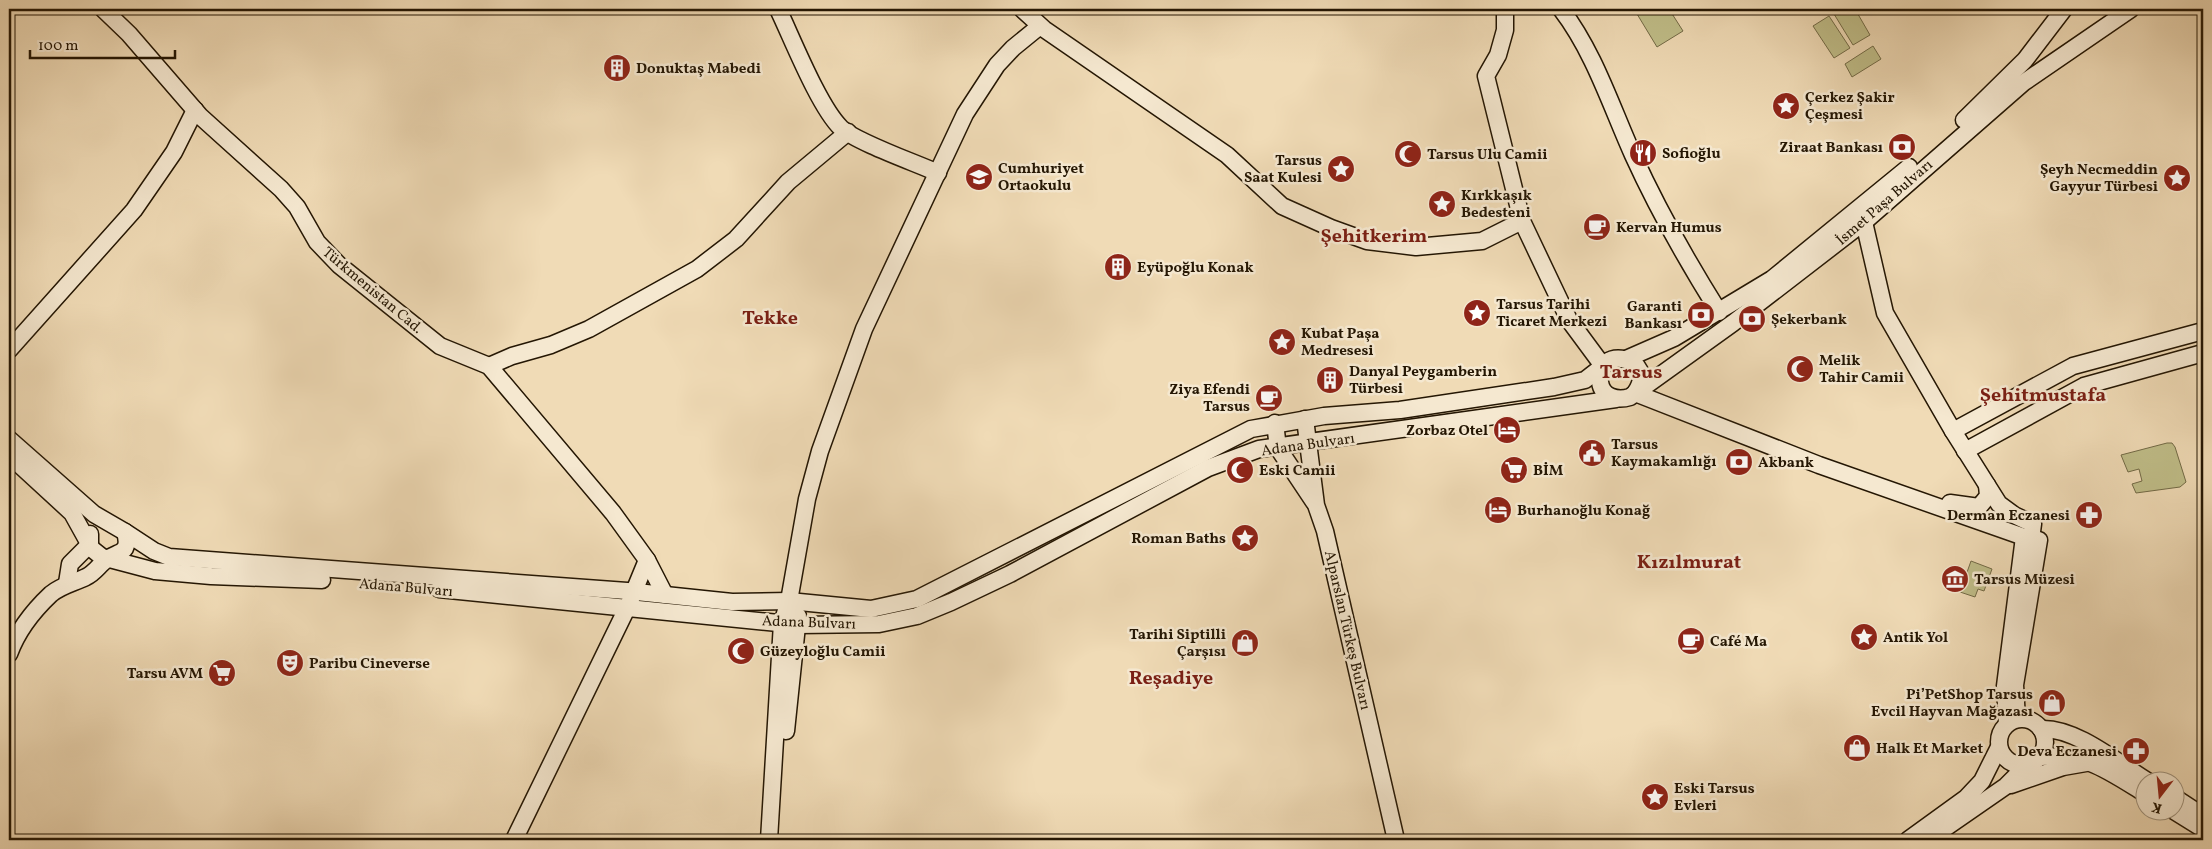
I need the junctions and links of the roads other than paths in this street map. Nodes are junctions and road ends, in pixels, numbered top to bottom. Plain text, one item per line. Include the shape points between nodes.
1 (103, 9) edge
2 (778, 9) edge
3 (1022, 9) edge
4 (1505, 9) edge
5 (1561, 9) edge
6 (2064, 9) edge
7 (2131, 9) edge
8 (1040, 26) junction
9 (195, 110) junction
10 (848, 132) junction
11 (938, 173) junction
12 (1860, 217) junction
13 (1522, 221) junction
14 (1719, 312) junction
15 (2203, 331) edge
16 (2135, 349) junction
17 (9, 350) edge
18 (2203, 354) edge
19 (1626, 359) junction
20 (489, 366) junction
21 (1603, 366) junction
22 (2145, 369) junction
23 (1635, 393) junction
24 (1616, 399) junction
25 (1304, 419) junction
26 (1275, 423) junction
27 (1953, 432) junction
28 (9, 439) edge
29 (1308, 444) junction
30 (1278, 448) junction
31 (1965, 451) junction
32 (9, 455) edge
33 (1987, 485) junction
34 (1896, 492) junction
35 (1316, 505) junction
36 (104, 521) junction
37 (125, 532) junction
38 (2029, 533) junction
39 (90, 544) junction
40 (108, 558) junction
41 (647, 560) junction
42 (67, 583) junction
43 (665, 595) junction
44 (631, 599) junction
45 (794, 602) junction
46 (790, 624) junction
47 (9, 654) edge
48 (2012, 721) junction
49 (2042, 729) junction
50 (1999, 747) junction
51 (2034, 761) junction
52 (2089, 762) junction
53 (2134, 773) edge
54 (2006, 786) junction
55 (2134, 787) edge
56 (2184, 804) edge
57 (2203, 816) edge
58 (2184, 817) edge
59 (2203, 829) edge
60 (514, 840) edge
61 (769, 840) edge
62 (780, 840) edge
63 (1396, 840) edge
64 (1908, 840) edge
65 (1928, 840) edge

1 - 9 street, Türkmenistan Cad.
2 - 10 street via 827,110
3 - 8 street
4 - 13 street via 1505,30 1498,55 1486,76
5 - 14 street via 1600,75 1633,155 1674,240
6 - 12 street via 2025,60
7 - 12 street, İsmet Paşa Bulvarı via 2017,88
8 - 11 street via 997,65 965,114
8 - 13 street via 1227,155 1282,206 1331,228 1367,241 1416,247 1482,241
9 - 17 street via 174,152 134,210
9 - 20 street, Türkmenistan Cad. via 281,188 297,207 317,242 339,265 440,346
10 - 11 street
10 - 20 street via 788,182 736,239 697,269 589,328
11 - 45 street via 864,329 837,398 807,499
12 - 14 street
12 - 23 street, İsmet Paşa Bulvarı via 1733,323
12 - 27 street via 1885,313
13 - 21 street via 1569,320
14 - 19 street via 1674,338
15 - 16 street
16 - 22 street
16 - 27 street via 2073,366
18 - 22 street
19 - 21 street via 1615,358
19 - 23 street via 1634,363 1641,374
20 - 41 street, Türkmenistan Cad. via 613,513
21 - 24 street via 1600,386
21 - 25 street, Adana Bulvarı via 1585,380 1554,387 1400,410
22 - 31 street via 2084,386
23 - 24 street
23 - 34 street
24 - 29 street, Adana Bulvarı
25 - 26 street, Adana Bulvarı
25 - 29 street, Alparslan Türkeş Bulvarı
26 - 30 street
26 - 45 street, Adana Bulvarı via 1251,429 1226,441 917,600 871,609
27 - 31 street
28 - 36 street, Adana Bulvarı
29 - 30 street, Adana Bulvarı
29 - 35 street, Alparslan Türkeş Bulvarı
30 - 35 street
30 - 46 street, Adana Bulvarı via 1259,449 1208,468 1010,574 917,616 879,624
31 - 33 street
32 - 39 street, Adana Bulvarı via 72,514
33 - 34 street via 1988,496 1979,507
33 - 38 street via 1999,504 2014,515
34 - 38 street
35 - 63 street, Alparslan Türkeş Bulvarı via 1325,530
36 - 37 street, Adana Bulvarı
36 - 39 street via 90,532
37 - 40 street via 124,550
37 - 44 street, Adana Bulvarı via 154,552 169,557
38 - 48 street via 2039,540
39 - 40 street, Adana Bulvarı via 96,554
39 - 42 street via 70,564
40 - 42 street via 87,577
40 - 44 street, Adana Bulvarı via 143,569 211,576
41 - 43 street, Türkmenistan Cad.
41 - 44 street
42 - 47 street via 52,594 24,625
43 - 44 street, Adana Bulvarı
43 - 45 street, Adana Bulvarı via 732,602
44 - 46 street, Adana Bulvarı
44 - 60 street
45 - 46 street
46 - 61 street
46 - 62 street
48 - 49 street via 2026,719
48 - 50 street via 1999,737
49 - 51 street via 2045,743
49 - 53 street via 2056,728 2084,741
50 - 51 street via 2012,763
50 - 64 street via 1982,781 1966,798
51 - 52 street via 2062,755
51 - 54 street
52 - 54 street
52 - 55 street
54 - 65 street
56 - 57 street
58 - 59 street

